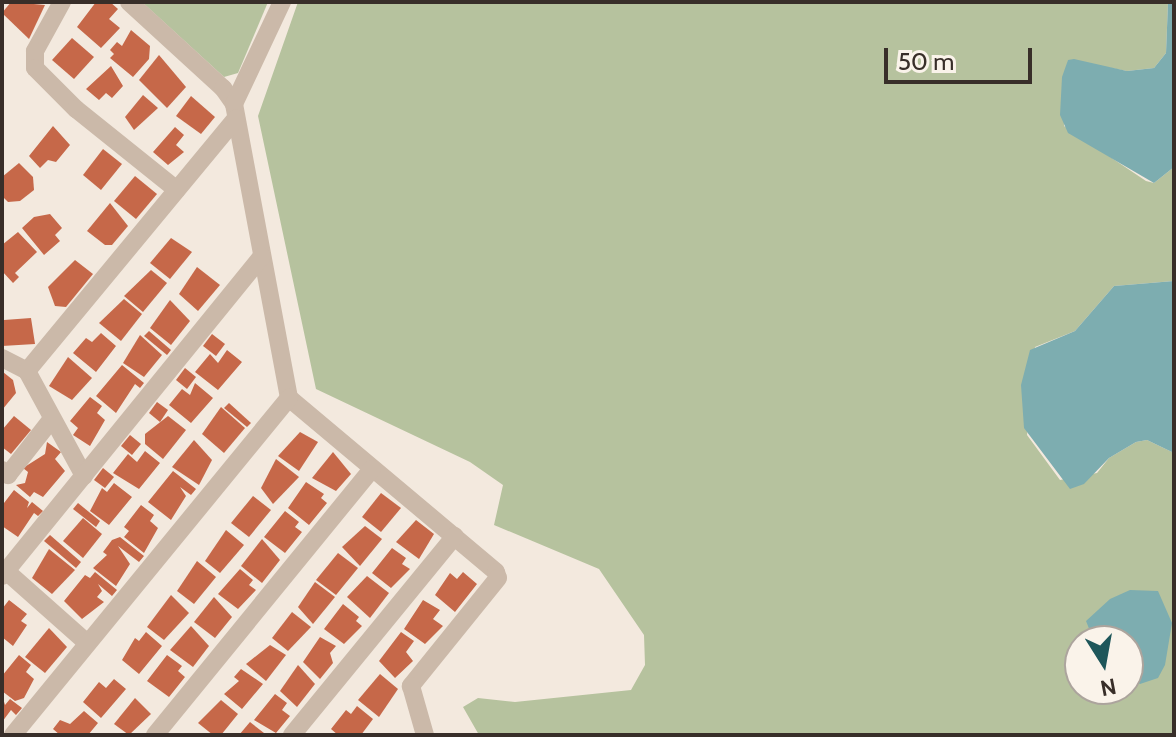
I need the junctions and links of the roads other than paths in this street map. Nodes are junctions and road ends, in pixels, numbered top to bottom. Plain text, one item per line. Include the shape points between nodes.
1 (62, 2) edge
2 (129, 2) edge
3 (282, 2) edge
4 (235, 111) junction
5 (177, 190) junction
6 (262, 256) junction
7 (2, 358) edge
8 (27, 371) junction
9 (289, 398) junction
10 (51, 420) junction
11 (372, 469) junction
12 (2, 470) edge
13 (84, 476) junction
14 (455, 536) junction
15 (4, 574) edge
16 (86, 642) junction
17 (13, 735) edge
18 (155, 735) edge
19 (292, 735) edge
20 (425, 735) edge

1 - 5 street via 35,51 35,68 76,109
2 - 4 street via 223,88
3 - 4 street
4 - 5 street
4 - 6 street
5 - 8 street
6 - 9 street
6 - 13 street
7 - 8 street
8 - 10 street
9 - 11 street
9 - 16 street
10 - 12 street via 8,475
10 - 13 street
11 - 14 street
11 - 18 street
13 - 15 street
14 - 19 street
14 - 20 street via 498,578 411,686
15 - 16 street
16 - 17 street

